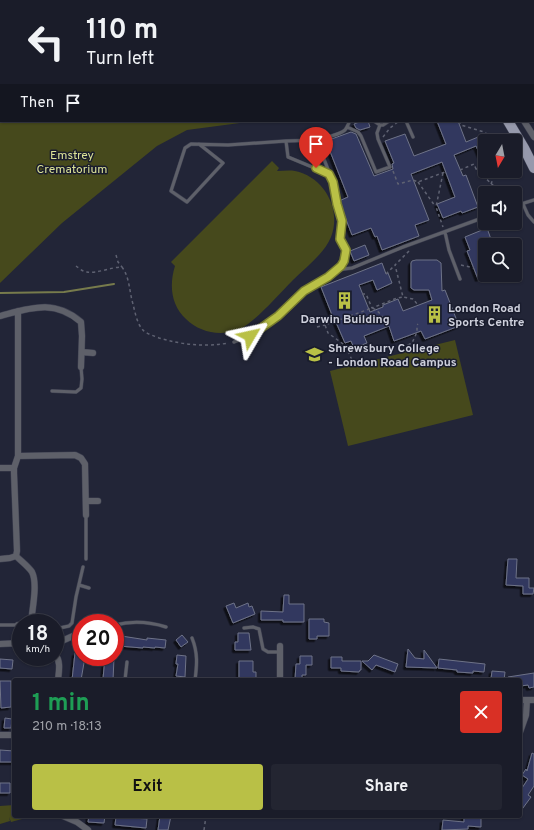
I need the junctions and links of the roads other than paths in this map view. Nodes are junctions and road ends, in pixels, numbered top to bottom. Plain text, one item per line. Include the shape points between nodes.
1 (350, 122) edge
2 (376, 122) edge
3 (388, 122) edge
4 (406, 122) edge
5 (509, 122) edge
6 (525, 122) edge
7 (380, 125) junction
8 (347, 127) junction
9 (516, 134) edge
10 (413, 136) dead end
11 (534, 137) edge
12 (322, 140) junction
13 (286, 141) junction
14 (522, 143) edge
15 (199, 144) junction
16 (522, 145) edge
17 (534, 168) edge
18 (329, 174) junction
19 (534, 200) edge
20 (523, 204) joint
21 (478, 220) edge
22 (534, 222) edge
23 (445, 232) junction
24 (336, 270) junction
25 (460, 279) dead end
26 (18, 311) junction
27 (0, 316) edge
28 (234, 342) road end
29 (82, 352) junction
30 (93, 353) dead end
31 (81, 367) joint
32 (52, 392) dead end
33 (18, 456) junction
34 (0, 468) edge
35 (14, 468) junction
36 (86, 501) junction
37 (98, 501) dead end
38 (86, 515) joint
39 (16, 556) junction
40 (0, 559) edge
41 (86, 559) dead end
42 (84, 566) dead end
43 (79, 585) junction
44 (89, 588) dead end
45 (32, 614) edge
46 (124, 623) edge
47 (0, 625) edge
48 (12, 625) edge
49 (166, 626) dead end
50 (64, 627) edge
51 (244, 628) dead end
52 (192, 638) dead end
53 (12, 643) edge
54 (0, 644) edge
55 (280, 649) joint
56 (127, 662) dead end
57 (60, 666) edge
58 (58, 678) edge
59 (125, 678) edge
60 (195, 678) edge
61 (280, 678) edge
62 (531, 700) edge
63 (522, 726) edge
64 (0, 735) edge
65 (12, 735) edge
66 (68, 818) edge
67 (88, 830) edge

1 - 8 lane
2 - 7 lane
3 - 7 lane
4 - 10 lane
5 - 9 main road
6 - 11 street
7 - 8 lane via 377,133 390,167 376,172 361,136
8 - 12 lane
11 - 14 street
12 - 13 lane
12 - 18 lane via 318,148
13 - 15 lane
13 - 18 lane via 288,157
15 - 15 lane via 191,144 185,148 171,191 187,202 223,163
16 - 17 main road
18 - 24 lane via 342,221 340,239 346,250 344,261
19 - 20 lane
20 - 22 lane
21 - 23 lane
23 - 24 lane via 352,268
23 - 25 lane
24 - 28 lane via 304,291 278,316 252,335
26 - 27 street
26 - 29 street via 43,307 72,314 81,322
26 - 33 street
29 - 30 street
29 - 31 street
31 - 32 lane via 82,379 76,392
33 - 35 street
33 - 36 street via 75,455 81,458 84,464
34 - 35 street
35 - 39 street
36 - 37 street
36 - 38 street
38 - 41 lane
39 - 40 street
39 - 45 street via 34,579
42 - 43 lane
43 - 44 lane
43 - 50 lane via 72,623
46 - 49 lane via 153,623
47 - 48 lane
51 - 55 lane via 259,629 263,649 268,652
52 - 60 lane via 196,649
53 - 54 street
55 - 61 street
56 - 59 lane
57 - 58 street
62 - 63 street
64 - 65 street
66 - 67 street

